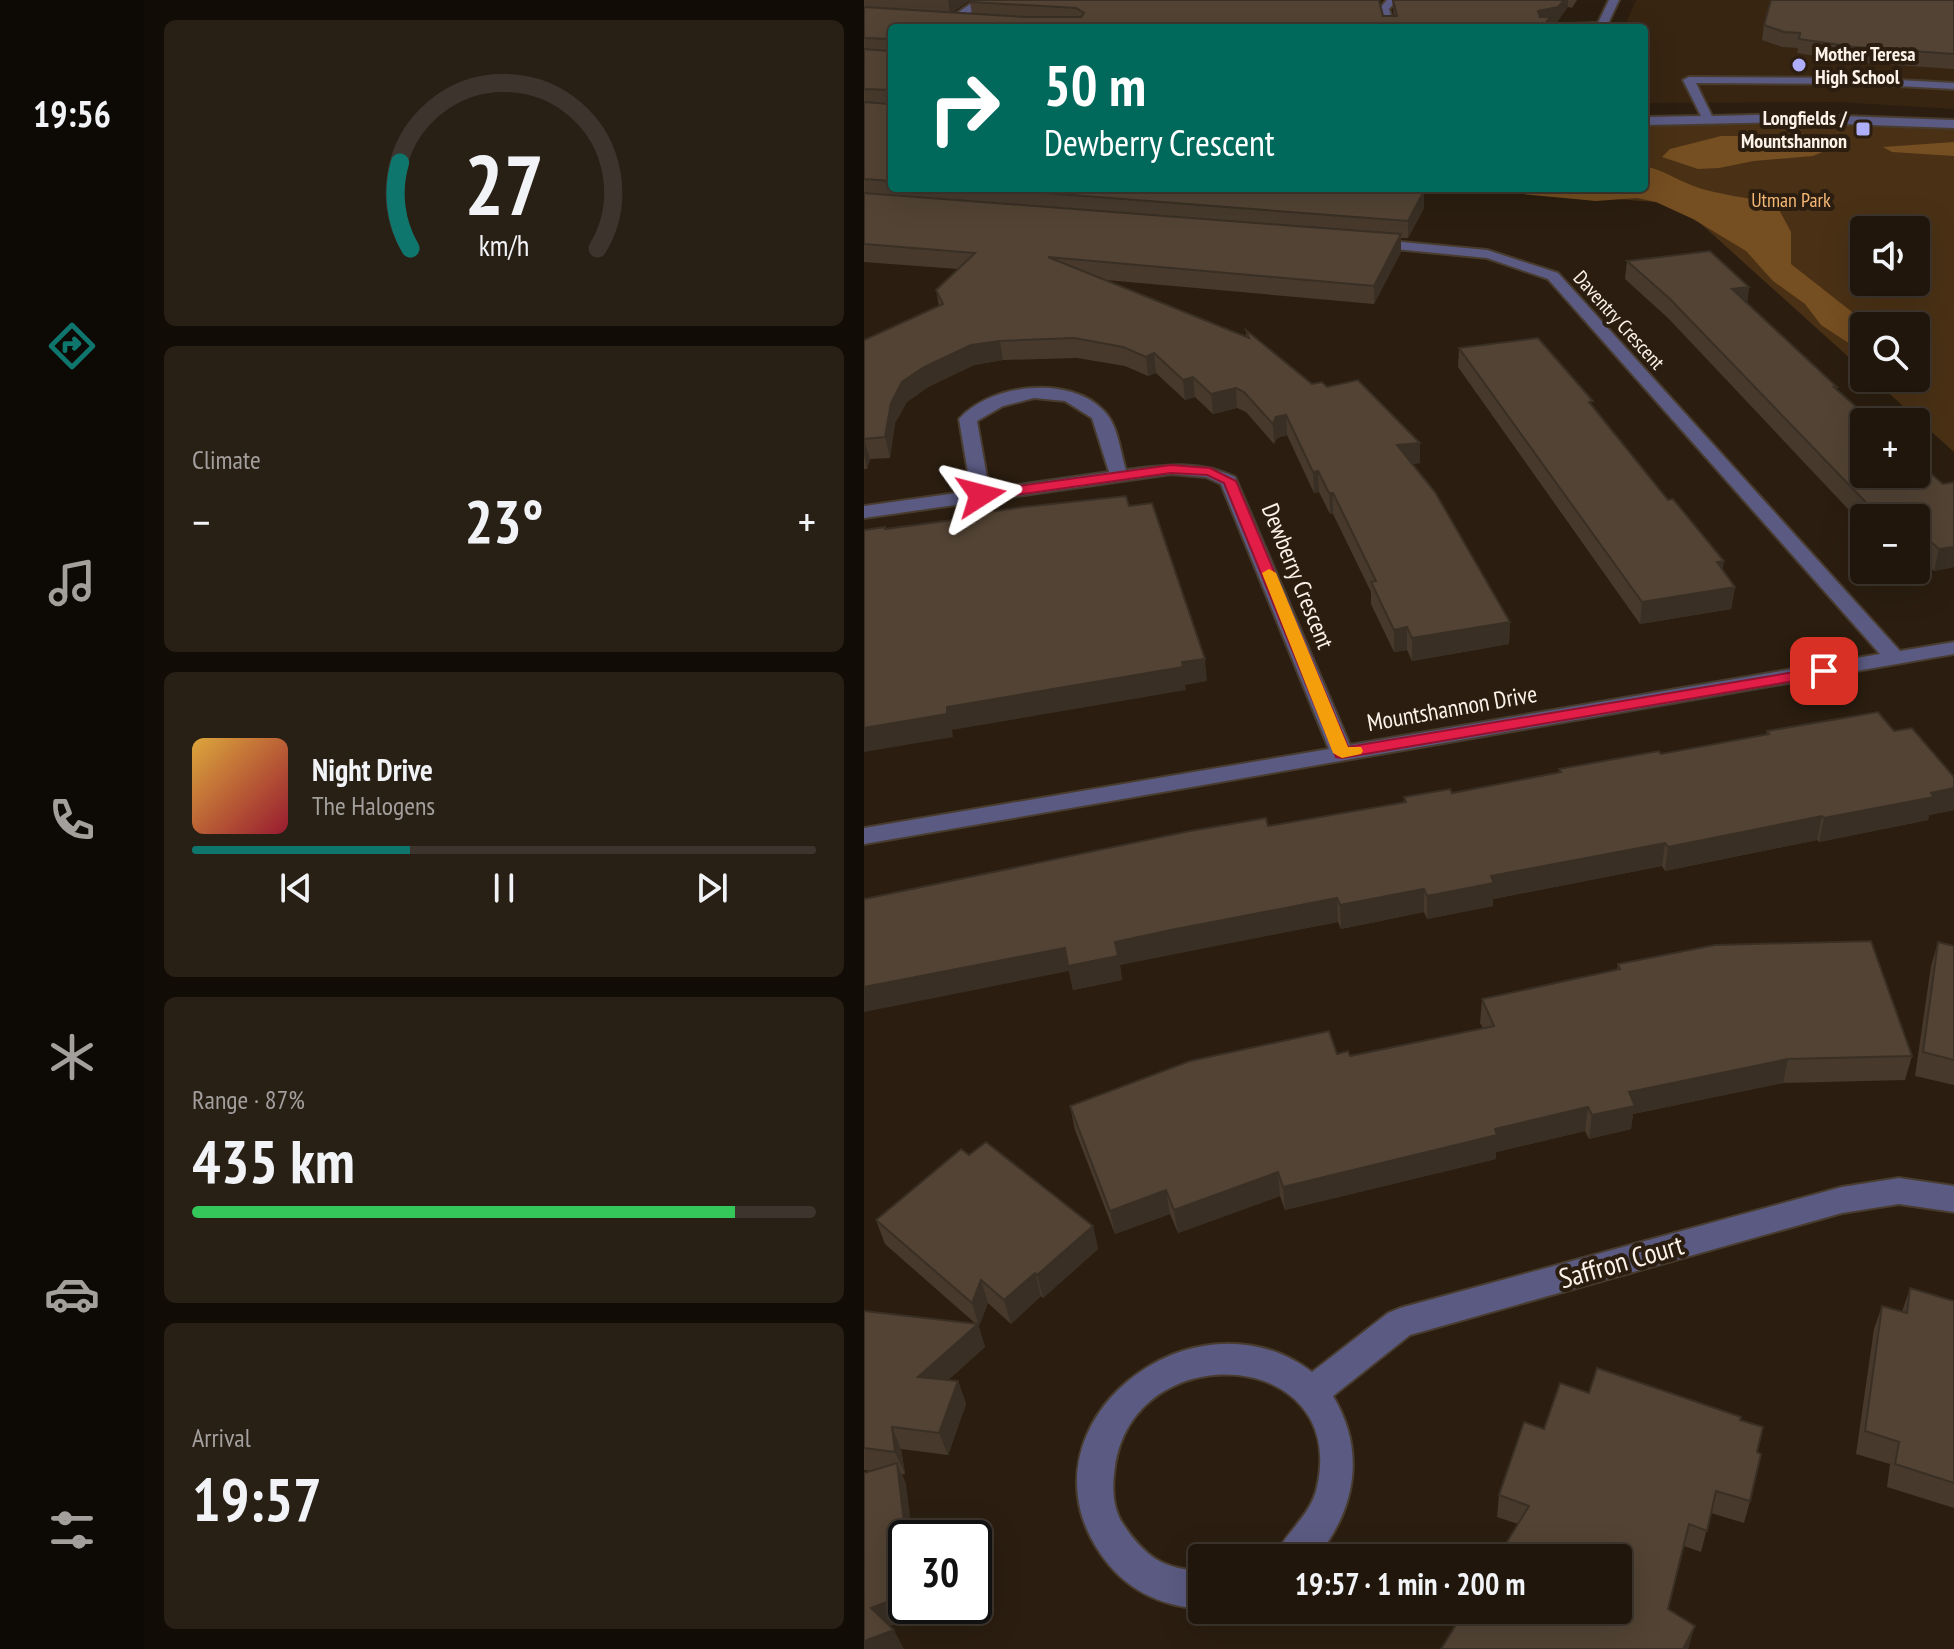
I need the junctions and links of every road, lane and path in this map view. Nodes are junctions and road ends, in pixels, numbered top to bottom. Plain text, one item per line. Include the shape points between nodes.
1 (983, 0) edge
2 (1392, 0) edge
3 (1614, 0) edge
4 (939, 19) edge
5 (954, 20) junction
6 (970, 21) edge
7 (1388, 24) edge
8 (1602, 24) edge
9 (1954, 86) edge
10 (1708, 119) junction
11 (1648, 121) edge
12 (1954, 124) edge
13 (1357, 242) edge
14 (1118, 474) junction
15 (981, 495) junction
16 (864, 512) edge
17 (1954, 648) edge
18 (1896, 659) junction
19 (1342, 753) junction
20 (864, 836) edge
21 (1954, 1199) edge
22 (1311, 1393) junction
23 (1305, 1544) edge
24 (1188, 1589) edge

1 - 5 street
2 - 7 street via 1384,9
3 - 8 street
4 - 5 street
5 - 6 street
9 - 10 street via 1689,80
10 - 11 street
10 - 12 street
13 - 18 street, Daventry Crescent via 1497,254 1553,276
14 - 15 street, Dewberry Crescent
14 - 15 street via 1099,416 1073,397 1035,393 984,406 968,419
14 - 19 street, Dewberry Crescent via 1171,469 1210,472 1229,481
15 - 16 street, Dewberry Crescent
17 - 18 street, Mountshannon Drive
18 - 19 street, Mountshannon Drive
19 - 20 street, Mountshannon Drive
21 - 22 street, Saffron Court via 1899,1191 1842,1200 1400,1323
22 - 23 street via 1330,1422 1338,1457 1335,1495
22 - 24 street via 1282,1370 1246,1359 1207,1359 1168,1371 1135,1393 1109,1425 1096,1462 1094,1502 1109,1539 1135,1569 1172,1587

